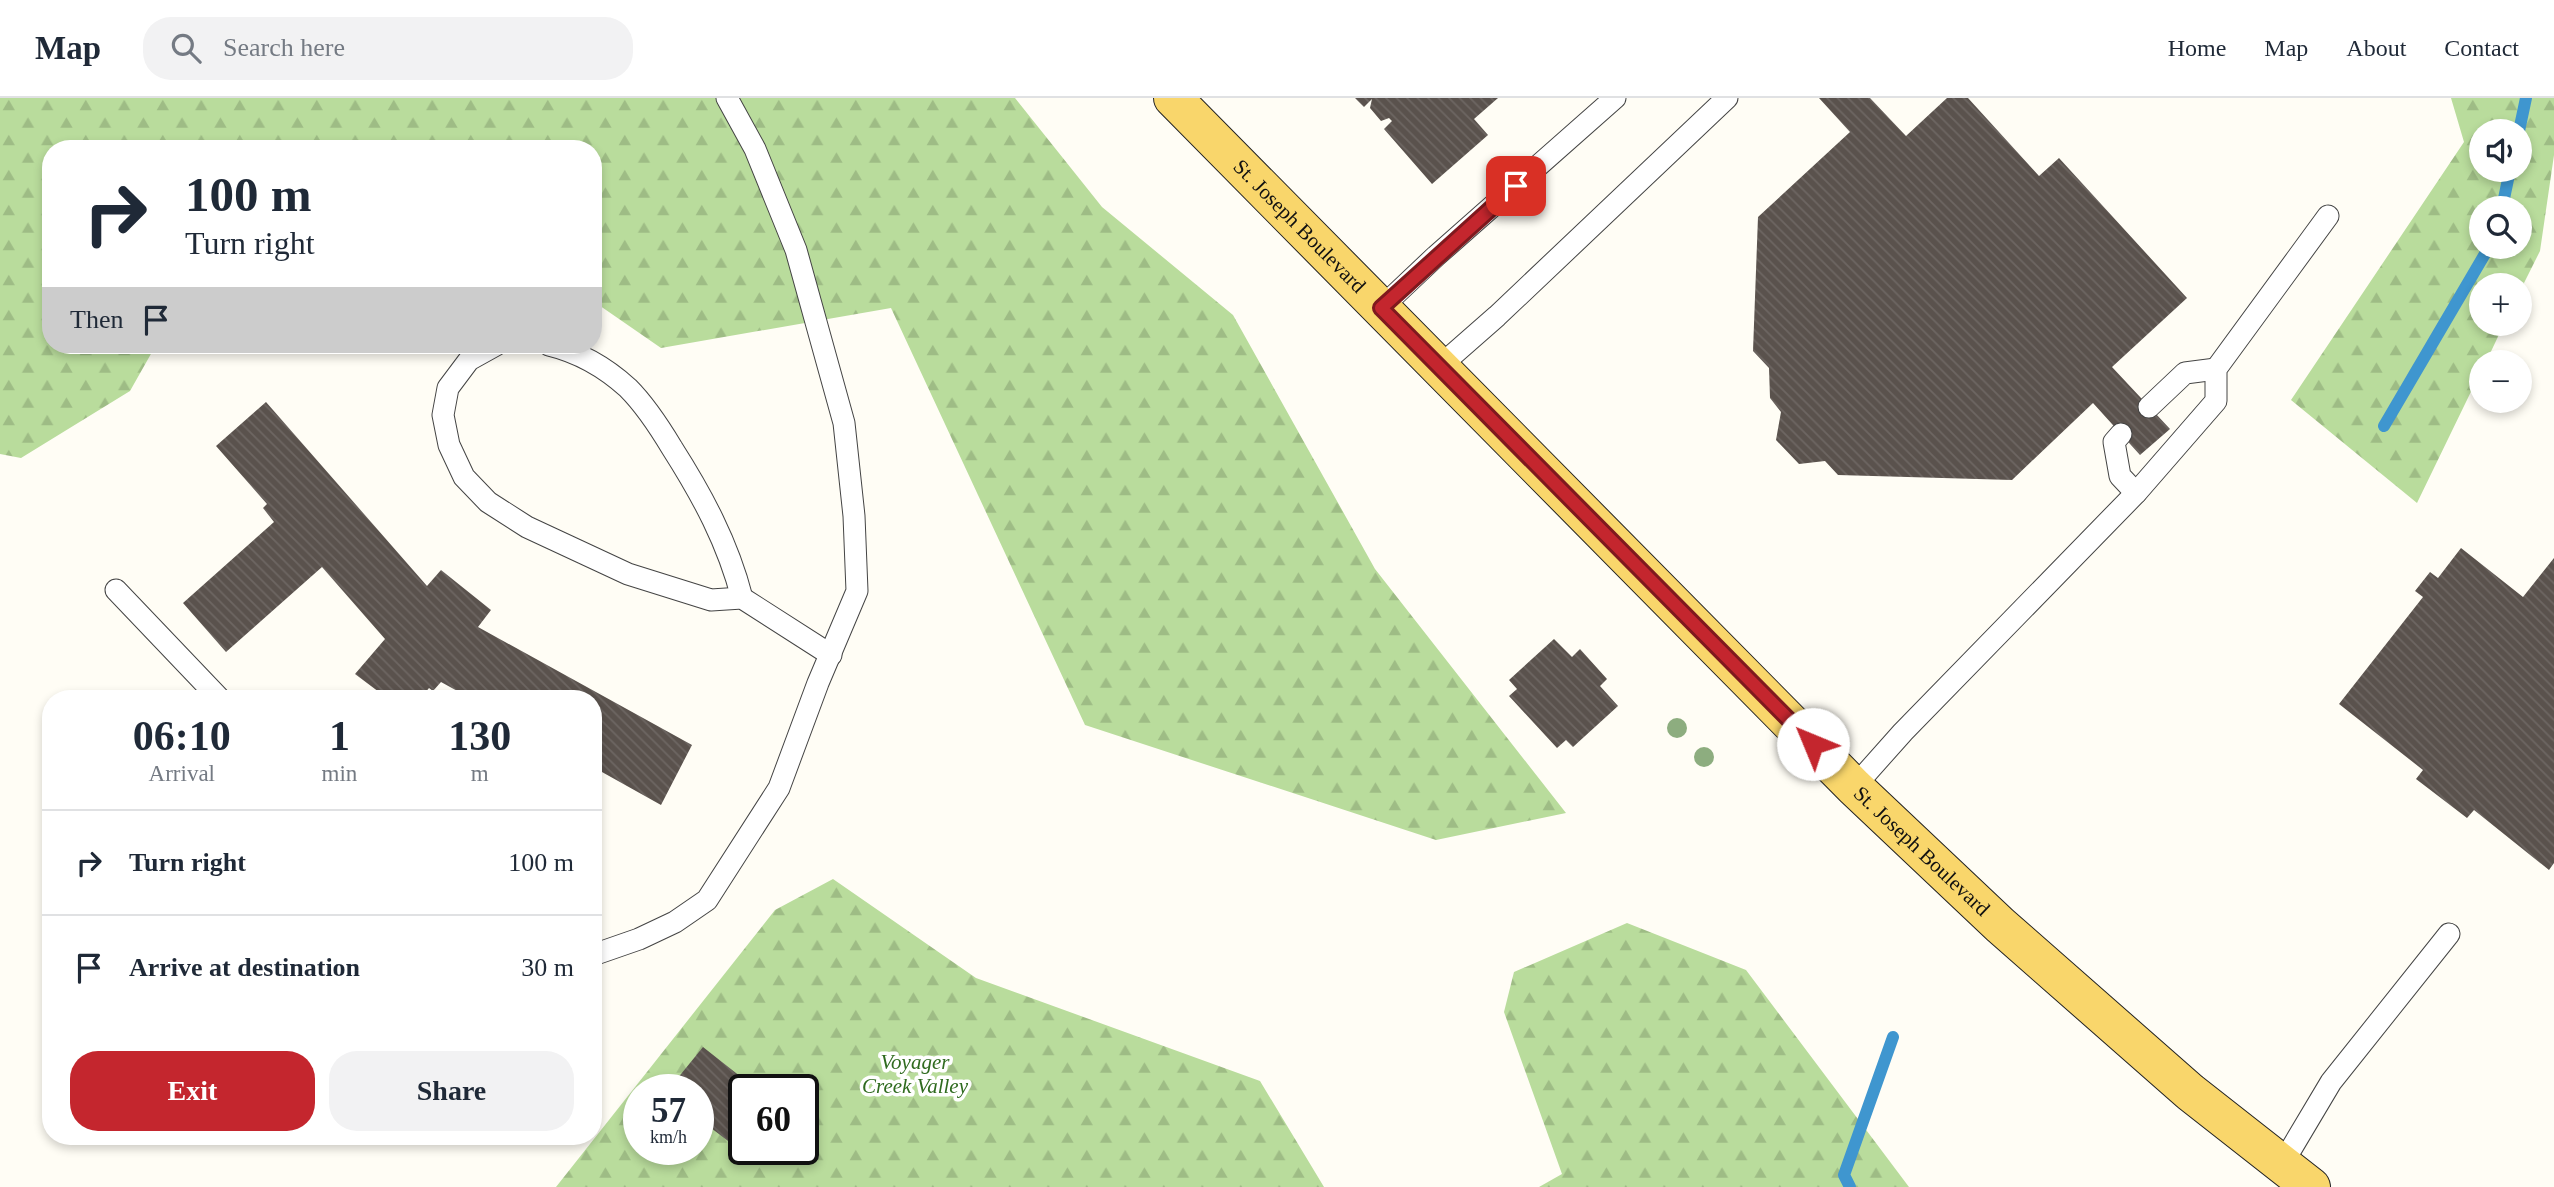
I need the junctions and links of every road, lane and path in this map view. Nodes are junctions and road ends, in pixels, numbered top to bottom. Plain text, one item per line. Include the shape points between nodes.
1 (727, 98) edge
2 (1173, 98) edge
3 (1615, 98) edge
4 (1727, 98) edge
5 (2328, 216) dead end
6 (1381, 308) junction
7 (480, 354) edge
8 (576, 354) edge
9 (1440, 366) junction
10 (2216, 369) junction
11 (2149, 407) dead end
12 (2121, 434) dead end
13 (2136, 493) junction
14 (116, 590) dead end
15 (742, 598) junction
16 (831, 655) junction
17 (211, 690) edge
18 (1854, 787) junction
19 (2449, 934) dead end
20 (602, 952) edge
21 (2296, 1176) edge

1 - 16 lane via 755,149 796,250 844,423 857,591
2 - 6 main road, St. Joseph Boulevard
3 - 6 lane
4 - 9 lane
5 - 10 lane
6 - 9 main road, St. Joseph Boulevard
7 - 15 lane via 469,360 448,388 443,415 449,445 464,477 488,502 527,527 628,574 710,600
8 - 15 lane via 629,389 660,428 719,530
9 - 18 main road, St. Joseph Boulevard
10 - 11 lane via 2185,373
10 - 13 lane via 2216,401
12 - 13 lane via 2114,442 2120,476
13 - 18 lane
14 - 17 lane
15 - 16 lane
16 - 20 lane via 779,788 707,900 675,922
18 - 21 main road, St. Joseph Boulevard via 2009,933 2190,1093
19 - 21 lane via 2331,1082

